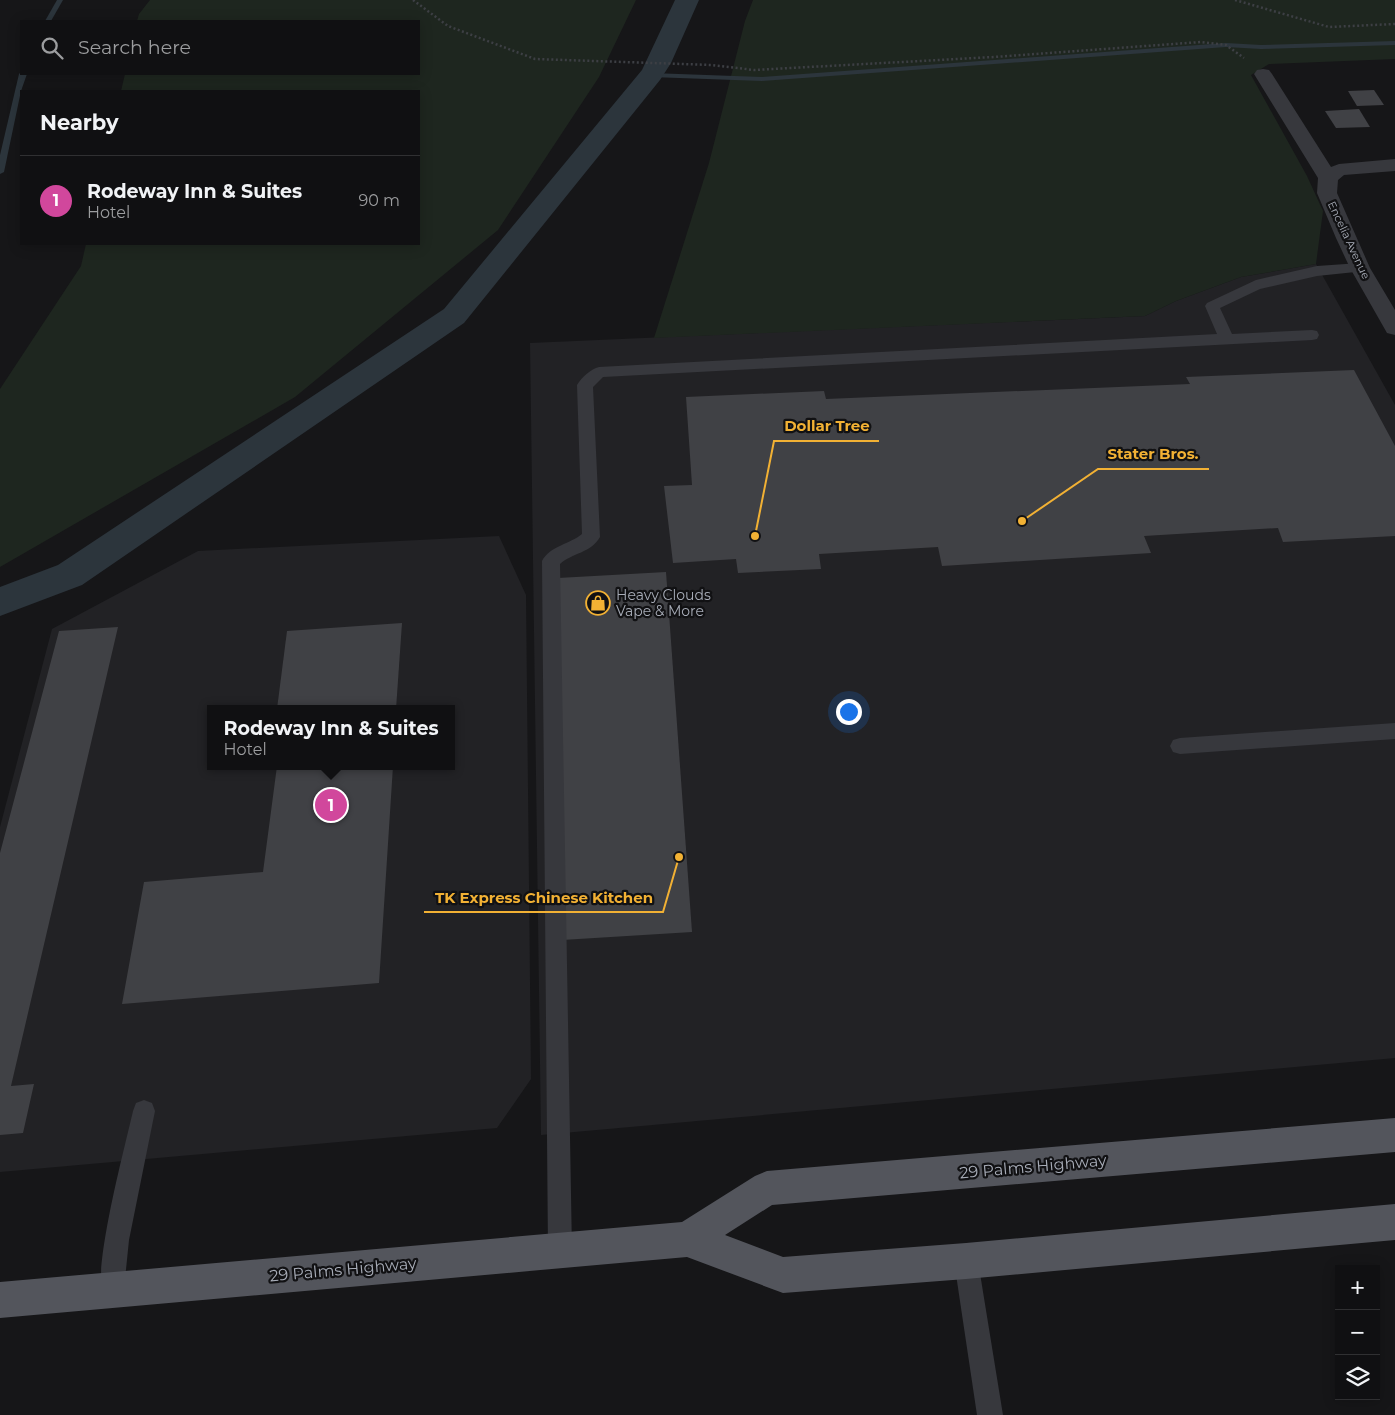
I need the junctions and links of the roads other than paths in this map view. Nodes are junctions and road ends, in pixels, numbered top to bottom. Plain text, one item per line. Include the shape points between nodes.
1 (1263, 74) road end
2 (1395, 164) edge
3 (1328, 178) junction
4 (1360, 268) junction
5 (1395, 328) edge
6 (1312, 335) dead end
7 (1227, 339) junction
8 (1395, 731) edge
9 (1180, 746) dead end
10 (144, 1111) dead end
11 (1395, 1135) edge
12 (1395, 1222) edge
13 (686, 1239) junction
14 (560, 1251) junction
15 (966, 1261) junction
16 (112, 1289) junction
17 (0, 1300) edge
18 (990, 1415) edge

1 - 3 street, Encelia Avenue
2 - 3 street via 1339,170
3 - 4 street, Encelia Avenue via 1327,193
4 - 5 street, Encelia Avenue
4 - 7 lane via 1317,271 1256,285 1212,306
6 - 7 lane
7 - 14 lane via 599,372 585,385 592,537 551,561
8 - 9 lane
10 - 16 lane via 117,1240
11 - 13 main road, 29 Palms Highway via 767,1188
12 - 15 main road, 29 Palms Highway
13 - 14 main road, 29 Palms Highway
13 - 15 main road, 29 Palms Highway via 782,1275
14 - 16 main road, 29 Palms Highway
15 - 18 lane
16 - 17 main road, 29 Palms Highway

